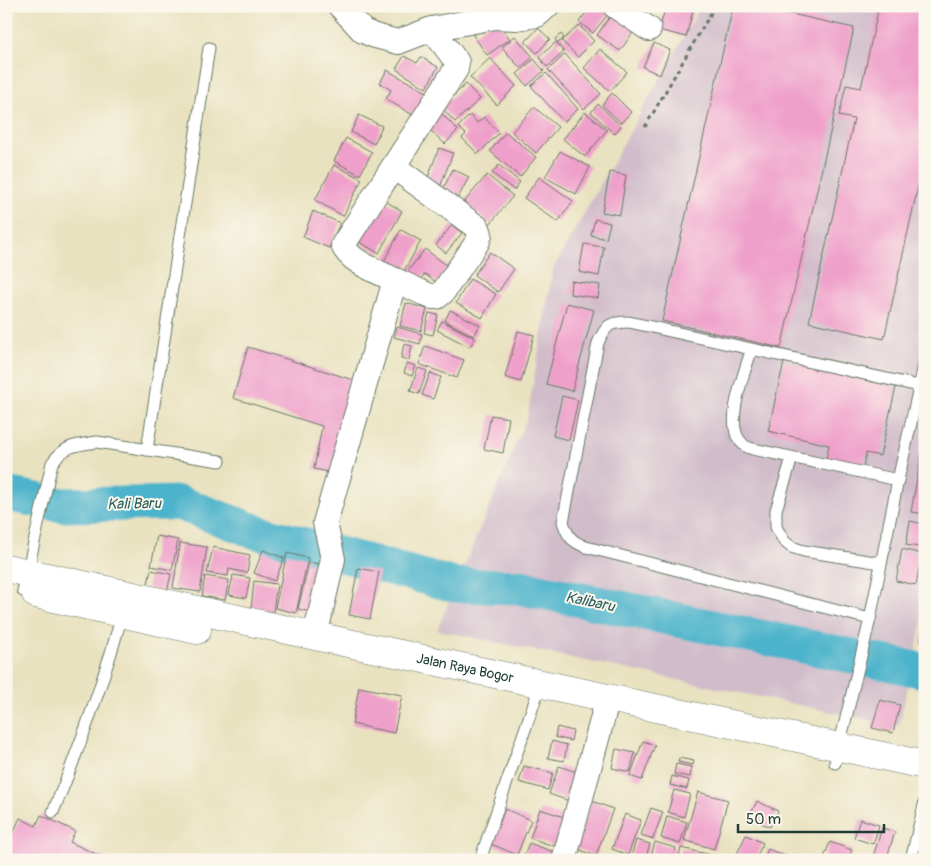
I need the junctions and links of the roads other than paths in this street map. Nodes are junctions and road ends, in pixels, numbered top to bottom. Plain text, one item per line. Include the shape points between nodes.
1 (340, 6) edge
2 (547, 6) edge
3 (615, 6) edge
4 (649, 28) dead end
5 (432, 29) junction
6 (209, 48) dead end
7 (394, 167) junction
8 (395, 280) junction
9 (751, 351) junction
10 (925, 361) edge
11 (919, 386) junction
12 (148, 450) junction
13 (792, 458) junction
14 (220, 461) dead end
15 (898, 480) junction
16 (881, 563) junction
17 (16, 580) edge
18 (125, 605) junction
19 (869, 624) junction
20 (315, 636) junction
21 (538, 692) junction
22 (605, 707) junction
23 (838, 754) junction
24 (925, 765) edge
25 (925, 782) edge
26 (925, 801) edge
27 (53, 812) dead end
28 (480, 860) edge
29 (564, 860) edge
30 (911, 860) edge

1 - 5 street via 363,30 398,42
2 - 5 street via 537,15 496,17
3 - 4 street
5 - 7 street via 457,62 456,69
6 - 12 lane
7 - 8 street via 343,244 354,259
7 - 8 street via 478,228 480,234 437,297
8 - 20 street via 326,523 333,559
9 - 11 lane
9 - 13 lane via 736,402 734,420 737,437 743,445 753,449
9 - 19 lane via 629,322 611,324 604,329 598,343 563,522 567,534 574,542 586,547
10 - 11 lane
11 - 15 lane
12 - 14 lane
12 - 17 lane via 97,442 78,444 60,451 52,463 34,536
13 - 15 lane
13 - 16 lane via 776,510 776,527 784,541 791,547 804,550
15 - 16 lane
16 - 19 lane
17 - 18 highway, Jalan Raya Bogor
18 - 20 highway, Jalan Raya Bogor
18 - 21 highway, Jalan Raya Bogor
18 - 27 lane via 74,761
19 - 23 lane
20 - 21 highway, Jalan Raya Bogor
21 - 22 highway, Jalan Raya Bogor
21 - 28 lane
22 - 23 highway, Jalan Raya Bogor
22 - 29 street
23 - 24 highway, Jalan Raya Bogor
23 - 25 highway, Jalan Raya Bogor
26 - 30 lane

